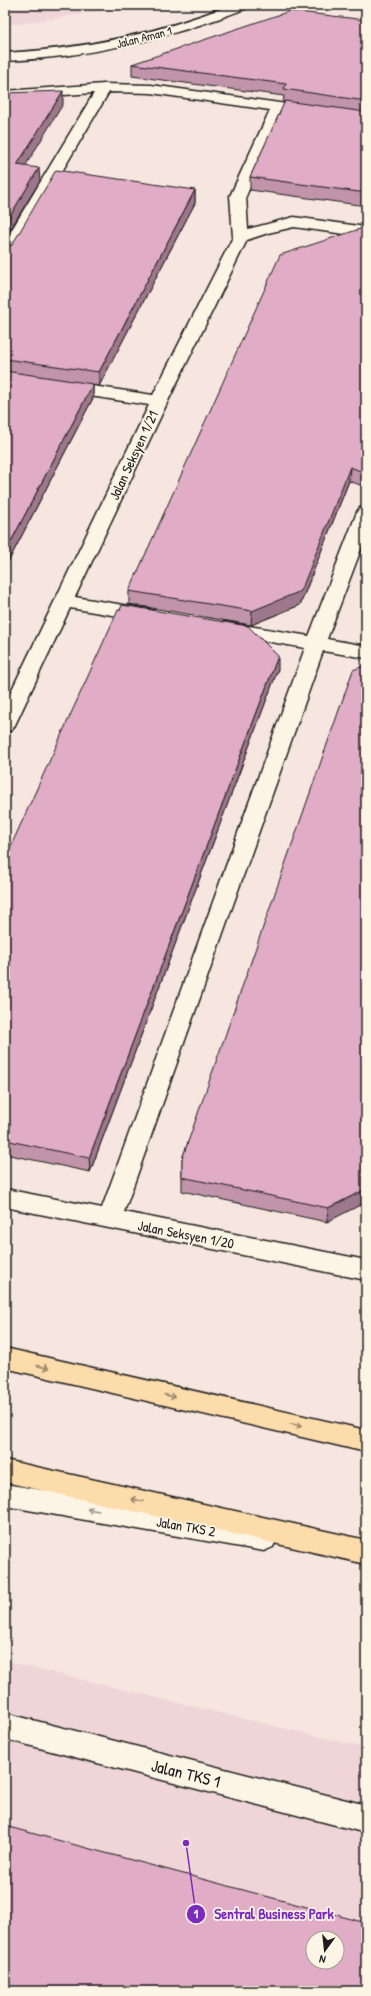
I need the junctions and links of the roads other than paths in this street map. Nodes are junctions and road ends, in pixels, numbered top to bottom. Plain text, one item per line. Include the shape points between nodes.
1 (242, 5) edge
2 (5, 57) edge
3 (104, 88) junction
4 (5, 95) edge
5 (279, 107) junction
6 (366, 119) edge
7 (366, 232) edge
8 (241, 237) junction
9 (5, 254) edge
10 (5, 378) edge
11 (159, 401) junction
12 (366, 512) edge
13 (64, 601) junction
14 (166, 618) edge
15 (206, 625) edge
16 (316, 643) junction
17 (366, 652) edge
18 (5, 725) edge
19 (5, 1198) edge
20 (110, 1219) junction
21 (366, 1270) edge
22 (5, 1358) edge
23 (366, 1441) edge
24 (5, 1471) edge
25 (5, 1495) edge
26 (366, 1552) edge
27 (366, 1556) edge
28 (5, 1726) edge
29 (366, 1819) edge

1 - 2 street, Jalan Aman 1 via 208,20 143,39 43,56
3 - 4 street
3 - 5 street via 151,90
3 - 9 street
5 - 6 street
5 - 8 street via 238,196
7 - 8 street via 294,222
8 - 11 street, Jalan Seksyen 1/21
10 - 11 street
11 - 13 street, Jalan Seksyen 1/21
12 - 16 street
13 - 14 street
13 - 18 street, Jalan Seksyen 1/21
15 - 16 street
16 - 17 street
16 - 20 street
19 - 20 street, Jalan Seksyen 1/20
20 - 21 street, Jalan Seksyen 1/20
22 -> 23 highway
26 -> 24 highway
27 -> 25 street, Jalan TKS 2
28 - 29 street, Jalan TKS 1

